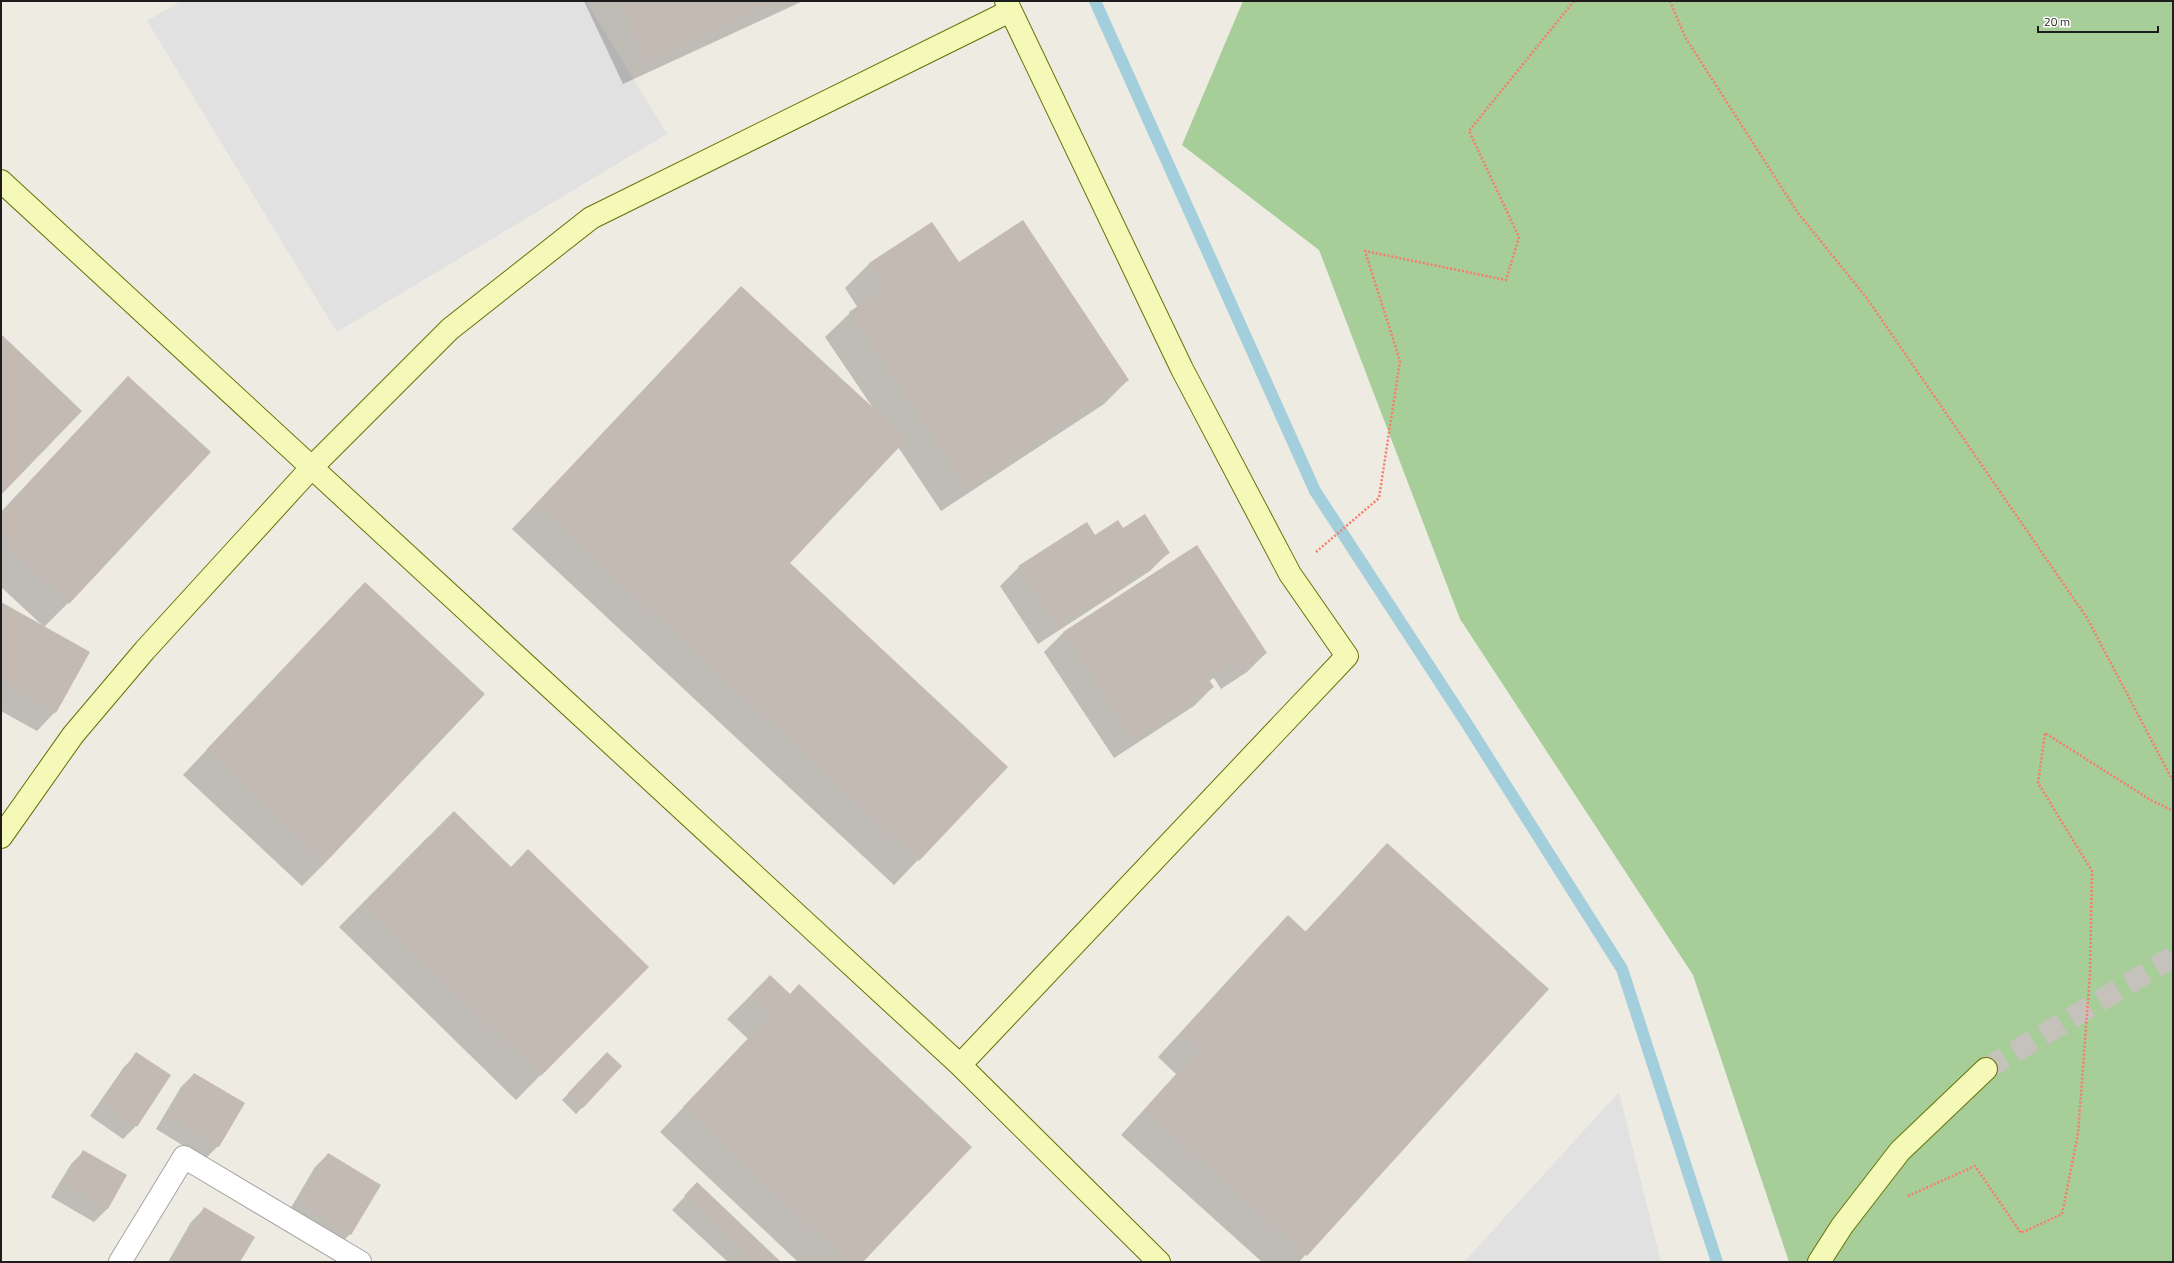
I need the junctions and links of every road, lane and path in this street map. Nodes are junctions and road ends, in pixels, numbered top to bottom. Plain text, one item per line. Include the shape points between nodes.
1 (1574, 1) edge
2 (1670, 1) edge
3 (1008, 6) edge
4 (1, 180) edge
5 (312, 466) junction
6 (1290, 574) junction
7 (2173, 781) edge
8 (2173, 811) edge
9 (1, 837) edge
10 (960, 1065) junction
11 (1986, 1069) tunnel mouth
12 (1905, 1197) dead end
13 (120, 1262) edge
14 (360, 1262) edge
15 (1159, 1262) edge
16 (1819, 1262) edge

1 - 6 path via 1468,131 1519,238 1506,280 1365,251 1400,361 1379,498
2 - 7 path via 1685,37 1798,213 1866,297 2087,618
3 - 5 street via 591,218 450,329
3 - 6 street via 1182,369
4 - 5 street
5 - 9 street via 145,650 73,735
5 - 10 street
6 - 10 street via 1347,656
8 - 12 path via 2045,733 2038,783 2092,871 2090,974 2078,1134 2062,1214 2021,1233 1975,1166
10 - 15 street
11 - 16 street via 1900,1151 1842,1226
13 - 14 street via 184,1157

